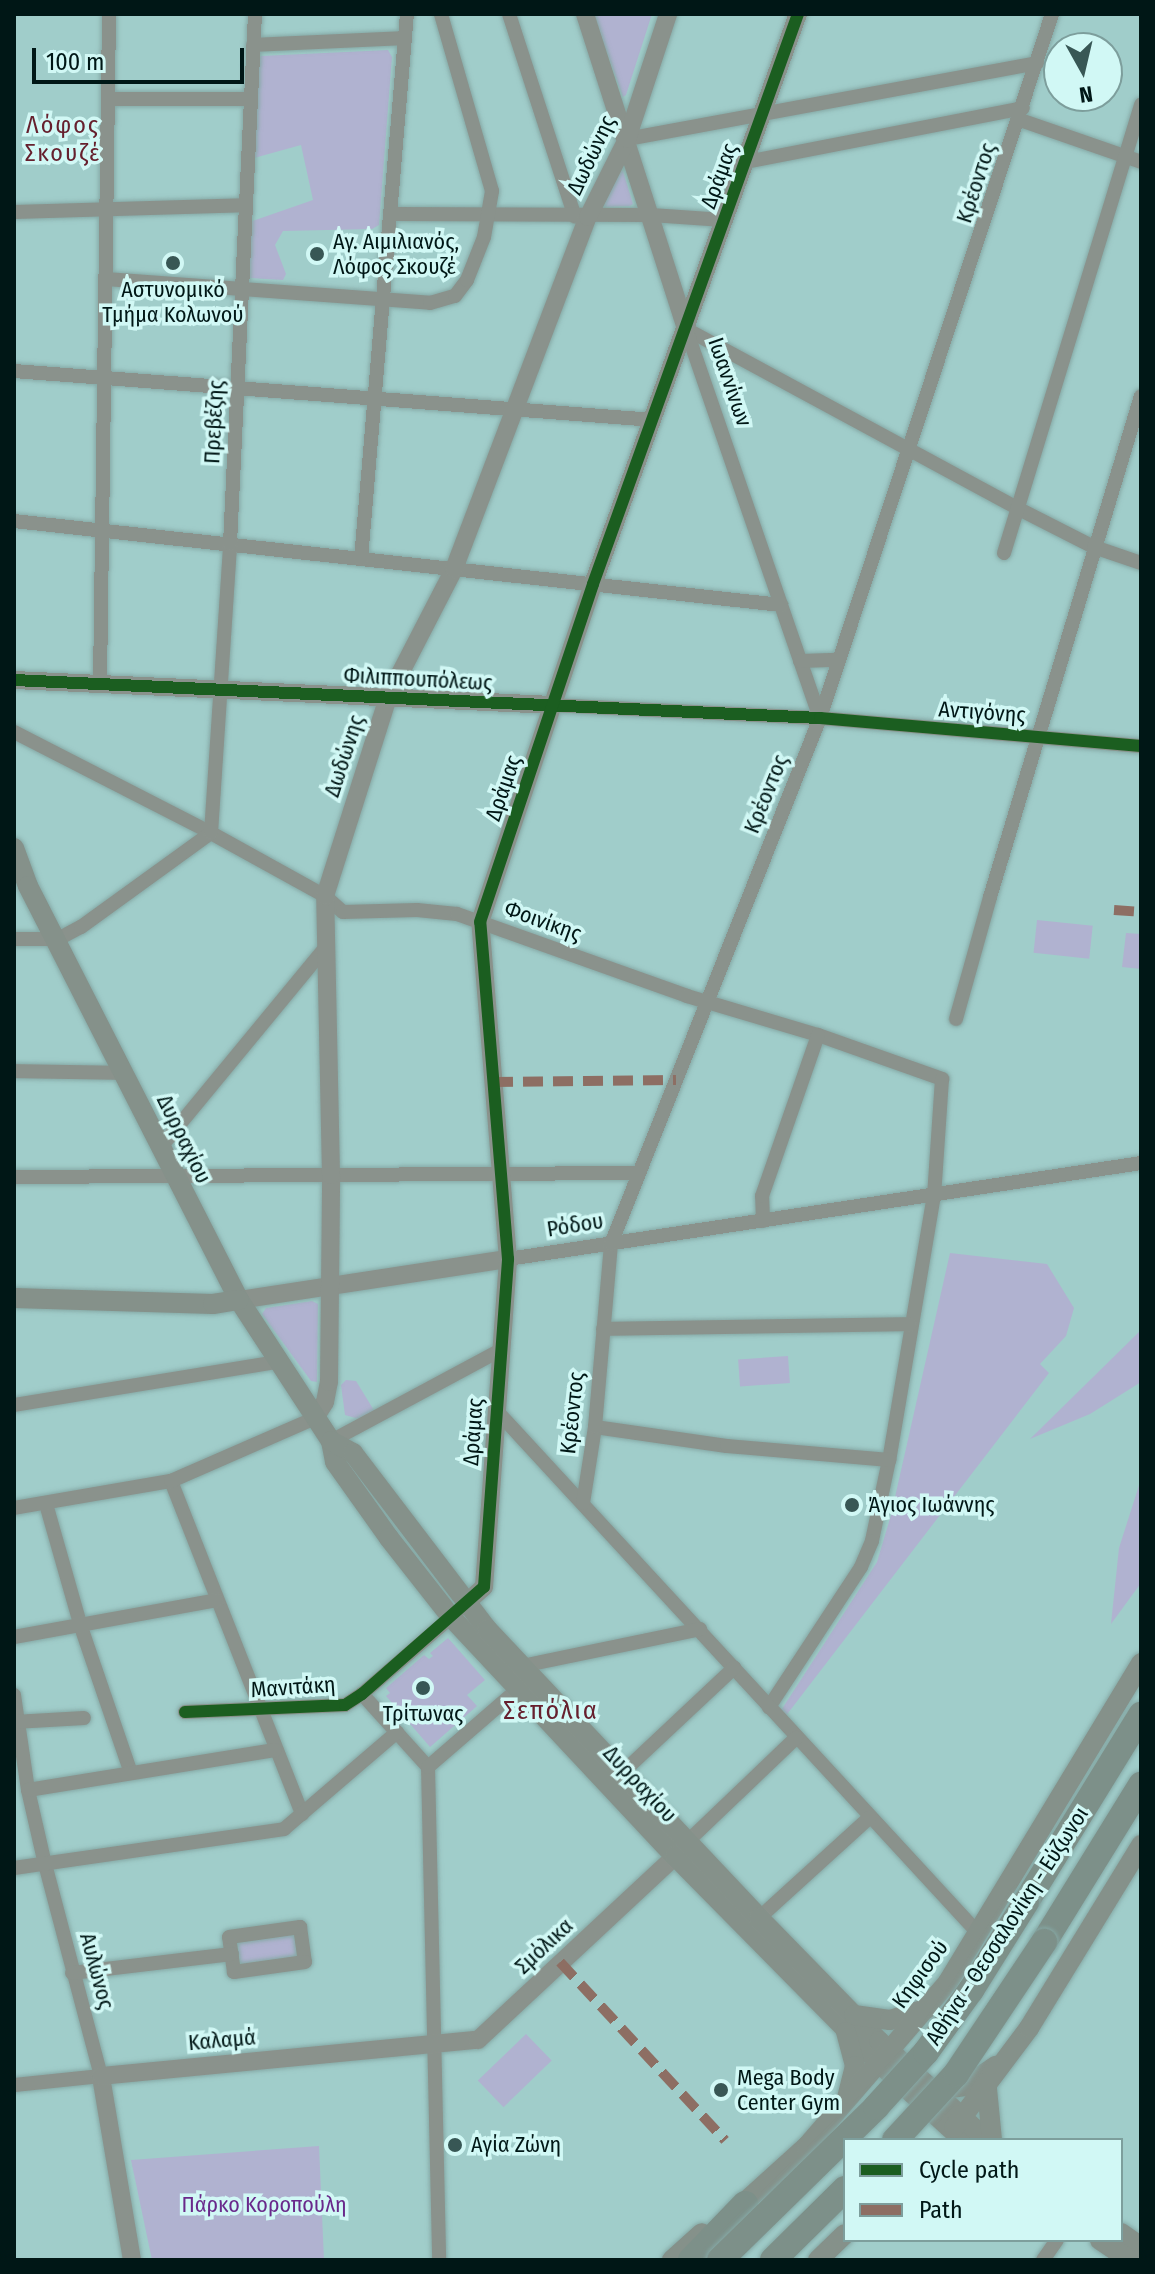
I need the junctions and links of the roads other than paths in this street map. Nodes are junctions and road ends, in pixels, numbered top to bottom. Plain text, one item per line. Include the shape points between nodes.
1 (109, 14) edge
2 (255, 14) edge
3 (407, 14) edge
4 (441, 14) edge
5 (509, 14) edge
6 (585, 14) edge
7 (668, 14) edge
8 (798, 14) edge
9 (1052, 14) edge
10 (405, 38) junction
11 (253, 45) junction
12 (1037, 63) junction
13 (108, 99) junction
14 (249, 99) junction
15 (1141, 104) edge
16 (1021, 114) junction
17 (762, 115) junction
18 (627, 139) junction
19 (1125, 157) junction
20 (746, 162) junction
21 (1141, 162) edge
22 (244, 205) junction
23 (106, 210) junction
24 (14, 212) edge
25 (392, 214) junction
26 (490, 215) junction
27 (651, 215) junction
28 (582, 217) junction
29 (724, 220) junction
30 (106, 279) junction
31 (241, 288) junction
32 (385, 300) junction
33 (686, 329) junction
34 (14, 371) edge
35 (104, 380) junction
36 (238, 390) junction
37 (1141, 396) edge
38 (375, 400) junction
39 (516, 410) junction
40 (653, 420) junction
41 (911, 448) junction
42 (1017, 508) junction
43 (14, 521) edge
44 (102, 530) junction
45 (230, 544) junction
46 (1094, 547) junction
47 (1004, 553) dead end
48 (361, 559) junction
49 (1141, 563) edge
50 (454, 569) junction
51 (593, 584) junction
52 (781, 605) junction
53 (838, 660) junction
54 (800, 661) junction
55 (14, 680) edge
56 (100, 684) junction
57 (222, 690) junction
58 (388, 697) junction
59 (552, 705) junction
60 (820, 718) junction
61 (14, 732) edge
62 (1038, 736) junction
63 (1141, 746) edge
64 (211, 833) junction
65 (14, 848) edge
66 (325, 896) junction
67 (480, 922) junction
68 (14, 939) edge
69 (58, 939) junction
70 (324, 949) junction
71 (707, 1001) junction
72 (956, 1019) dead end
73 (818, 1035) junction
74 (14, 1071) edge
75 (124, 1073) junction
76 (161, 1147) junction
77 (1141, 1163) edge
78 (502, 1173) junction
79 (638, 1173) junction
80 (331, 1175) junction
81 (14, 1177) edge
82 (176, 1178) junction
83 (934, 1195) junction
84 (763, 1221) junction
85 (611, 1244) junction
86 (508, 1259) junction
87 (331, 1286) junction
88 (14, 1298) edge
89 (239, 1300) junction
90 (910, 1324) junction
91 (603, 1329) junction
92 (499, 1351) junction
93 (276, 1362) junction
94 (14, 1405) edge
95 (495, 1409) junction
96 (315, 1418) junction
97 (595, 1427) junction
98 (331, 1441) junction
99 (889, 1460) junction
100 (171, 1481) junction
101 (583, 1503) junction
102 (46, 1504) junction
103 (14, 1508) edge
104 (217, 1600) junction
105 (458, 1611) junction
106 (81, 1627) junction
107 (700, 1629) junction
108 (14, 1637) edge
109 (1141, 1663) edge
110 (522, 1666) junction
111 (734, 1668) junction
112 (518, 1689) junction
113 (362, 1694) junction
114 (14, 1695) edge
115 (769, 1707) junction
116 (259, 1710) junction
117 (185, 1712) dead end
118 (1141, 1715) edge
119 (84, 1718) dead end
120 (16, 1722) edge
121 (397, 1732) junction
122 (796, 1738) junction
123 (275, 1750) junction
124 (428, 1767) junction
125 (131, 1773) junction
126 (622, 1773) junction
127 (1141, 1785) edge
128 (28, 1790) junction
129 (302, 1814) junction
130 (869, 1818) junction
131 (1141, 1845) edge
132 (681, 1849) junction
133 (45, 1864) junction
134 (14, 1868) edge
135 (759, 1918) junction
136 (978, 1933) junction
137 (232, 1954) junction
138 (72, 1973) junction
139 (948, 1982) junction
140 (926, 2009) junction
141 (849, 2022) junction
142 (1018, 2044) junction
143 (435, 2045) junction
144 (886, 2058) junction
145 (101, 2076) junction
146 (14, 2085) edge
147 (987, 2089) junction
148 (934, 2090) junction
149 (910, 2092) junction
150 (847, 2100) junction
151 (955, 2132) edge
152 (819, 2133) junction
153 (844, 2138) edge
154 (897, 2138) edge
155 (908, 2138) edge
156 (980, 2138) edge
157 (989, 2138) edge
158 (843, 2139) edge
159 (843, 2191) edge
160 (745, 2204) junction
161 (1123, 2234) edge
162 (843, 2236) edge
163 (1056, 2242) edge
164 (1103, 2242) edge
165 (1141, 2247) edge
166 (132, 2260) edge
167 (439, 2260) edge
168 (672, 2260) edge
169 (691, 2260) edge
170 (720, 2260) edge
171 (773, 2260) edge
172 (818, 2260) edge
173 (1043, 2260) edge
174 (1130, 2260) edge

1 - 13 street
2 - 11 street, Πρεβέζης
3 - 10 street
4 - 26 street via 491,188
5 - 28 street
6 - 18 street, Ιωαννίνων
7 - 18 street, Δωδώνης
8 - 17 street, Δράμας
9 - 12 street, Κρέοντος
10 - 11 street
10 - 25 street
11 - 14 street, Πρεβέζης
12 - 16 street, Κρέοντος
12 - 17 street
13 - 14 street
13 - 23 street
14 - 22 street, Πρεβέζης
15 - 19 street
16 - 19 street
16 - 20 street
16 - 41 street, Κρέοντος
17 - 18 street
17 - 20 street, Δράμας
18 - 27 street, Ιωαννίνων
18 - 28 street, Δωδώνης
19 - 21 street
19 - 42 street
20 - 29 street, Δράμας
22 - 23 street
22 - 31 street, Πρεβέζης
23 - 24 street
23 - 30 street
25 - 26 street
25 - 32 street
26 - 28 street
26 - 32 street via 467,280 455,296 430,303
27 - 28 street
27 - 29 street
27 - 33 street, Ιωαννίνων
28 - 39 street, Δωδώνης
29 - 33 street, Δράμας
30 - 31 street
30 - 35 street
31 - 32 street
31 - 36 street, Πρεβέζης
32 - 38 street
33 - 40 street, Δράμας
33 - 41 street
33 - 52 street, Ιωαννίνων
34 - 35 street
35 - 36 street
35 - 44 street
36 - 38 street
36 - 45 street, Πρεβέζης
37 - 46 street
38 - 39 street
38 - 48 street
39 - 40 street
39 - 50 street, Δωδώνης
40 - 51 street, Δράμας
41 - 42 street
41 - 53 street, Κρέοντος
42 - 46 street
42 - 47 street
43 - 44 street
44 - 45 street
44 - 56 street
45 - 48 street
45 - 57 street, Πρεβέζης
46 - 49 street
46 - 62 street
48 - 50 street
50 - 51 street
50 - 58 street, Δωδώνης
51 - 52 street
51 - 59 street, Δράμας
52 - 54 street, Ιωαννίνων
53 - 54 street
53 - 60 street, Κρέοντος
54 - 60 street, Ιωαννίνων
55 - 56 street, Φιλιππουπόλεως
56 - 57 street, Φιλιππουπόλεως
57 - 58 street, Φιλιππουπόλεως
57 - 64 street, Πρεβέζης
58 - 59 street, Φιλιππουπόλεως
58 - 66 street, Δωδώνης
59 - 60 street, Φιλιππουπόλεως
59 - 67 street, Δράμας
60 - 62 street, Αντιγόνης
60 - 71 street, Κρέοντος
61 - 64 street, Φοινίκης
62 - 63 street, Αντιγόνης
62 - 72 street
64 - 66 street, Φοινίκης
64 - 69 street
65 - 69 main road, Δυρραχίου
66 - 67 street, Φοινίκης via 343,912 417,910
66 - 70 street, Δωδώνης
67 - 71 street, Φοινίκης
67 - 78 street, Δράμας
68 - 69 street
69 - 75 main road, Δυρραχίου
70 - 76 street
70 - 80 street, Δωδώνης
71 - 73 street, Φοινίκης
71 - 79 street, Κρέοντος
73 - 83 street, Φοινίκης via 942,1079
73 - 84 street via 762,1196
74 - 75 street
75 - 76 main road, Δυρραχίου
76 - 82 main road, Δυρραχίου
77 - 83 street, Ρόδου
78 - 79 street
78 - 80 street
78 - 86 street, Δράμας
79 - 85 street, Κρέοντος
80 - 82 street
80 - 87 street, Δωδώνης
81 - 82 street
82 - 89 main road, Δυρραχίου
83 - 84 street, Ρόδου
83 - 90 street
84 - 85 street, Ρόδου
85 - 86 street, Ρόδου
85 - 91 street, Κρέοντος
86 - 87 street, Ρόδου
86 - 92 street, Δράμας
87 - 89 street, Ρόδου
87 - 96 street, Δωδώνης via 329,1382
88 - 89 main road, Ρόδου via 213,1304
89 - 93 main road, Δυρραχίου
90 - 91 street
90 - 99 street
91 - 97 street, Κρέοντος
92 - 95 street, Δράμας
92 - 98 street
93 - 94 street
93 - 96 main road, Δυρραχίου
95 - 101 street
95 - 105 street, Δράμας via 484,1587
96 - 98 main road, Δυρραχίου
96 - 100 street
97 - 99 street via 727,1446
97 - 101 street, Κρέοντος
98 - 105 main road, Δυρραχίου via 335,1462 389,1538
99 - 115 street via 872,1541 861,1567
100 - 102 street
100 - 104 street
101 - 107 street
102 - 103 street
102 - 106 street
104 - 106 street
104 - 116 street
105 - 110 main road, Δυρραχίου
105 - 112 main road, Δυρραχίου
105 - 113 street, Μανιτάκη
106 - 108 street
106 - 125 street
107 - 110 street
107 - 111 street
109 - 136 main road, Κηφισού
110 - 126 main road, Δυρραχίου
111 - 115 street
111 - 126 street
112 - 124 street
112 - 132 main road, Δυρραχίου
113 - 116 street, Μανιτάκη via 345,1705
113 - 121 street
114 - 120 street, Αυλώνος
115 - 122 street
116 - 117 street, Μανιτάκη
116 - 123 street
118 - 153 highway, Αθήνα - Θεσσαλονίκη - Εύζωνοι, bridge via 971,1990 926,2052
119 - 120 street
120 - 128 street, Αυλώνος
121 - 124 street
121 - 129 street
122 - 130 street
122 - 132 street, Σμόλικα
123 - 125 street
123 - 129 street
124 - 143 street
125 - 128 street
126 - 132 main road, Δυρραχίου
127 - 154 highway, Αθήνα - Θεσσαλονίκη - Εύζωνοι, bridge via 1000,2013 956,2074
128 - 133 street, Αυλώνος
129 - 133 street via 284,1829
130 - 135 street
130 - 136 street
131 - 142 main road
132 - 135 main road, Δυρραχίου
132 - 141 main road, Δυρραχίου
132 - 143 street, Σμόλικα via 489,2032 467,2043
133 - 134 street
133 - 138 street, Αυλώνος
135 - 141 main road, Δυρραχίου
136 - 139 main road, Κηφισού
137 - 137 street via 234,1972 305,1962 300,1927 229,1937
137 - 138 street
138 - 145 street, Αυλώνος
139 - 140 main road, Κηφισού
139 - 148 main road via 930,2039
140 - 141 main road via 890,2020
140 - 144 main road, Κηφισού
141 - 144 main road, Δυρραχίου
141 - 150 main road via 855,2066
142 - 147 main road
142 - 148 main road via 977,2081
143 - 145 street, Καλαμά
143 - 167 street
144 - 148 main road
144 - 149 main road
144 - 150 main road, Κηφισού
145 - 146 street, Καλαμά
145 - 166 street, Αυλώνος
147 - 151 main road
147 - 157 main road
148 - 149 main road
148 - 151 main road
149 - 151 main road
149 - 152 main road
149 - 155 main road
150 - 152 main road, Κηφισού
151 - 156 main road
152 - 160 main road, Κηφισού
158 - 170 highway, Αθήνα - Θεσσαλονίκη - Εύζωνοι, bridge
159 - 171 highway
160 - 168 main road, Κηφισού
160 - 169 highway
161 - 165 main road
162 - 172 main road
163 - 173 street
164 - 174 main road

